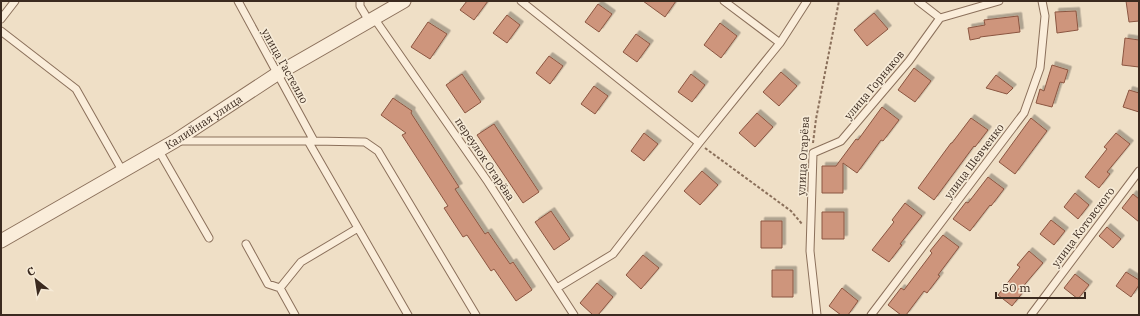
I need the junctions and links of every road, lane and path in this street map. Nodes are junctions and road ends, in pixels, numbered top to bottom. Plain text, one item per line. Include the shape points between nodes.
1 (15, 1) edge
2 (238, 1) edge
3 (360, 1) edge
4 (404, 1) edge
5 (521, 1) edge
6 (724, 1) edge
7 (807, 1) edge
8 (839, 1) edge
9 (918, 1) edge
10 (999, 1) edge
11 (1042, 1) edge
12 (940, 18) junction
13 (1, 19) edge
14 (371, 20) junction
15 (1, 31) edge
16 (780, 43) junction
17 (277, 74) junction
18 (175, 141) junction
19 (311, 141) junction
20 (699, 143) junction
21 (159, 151) junction
22 (813, 154) junction
23 (1139, 171) edge
24 (123, 172) junction
25 (358, 228) junction
26 (811, 234) junction
27 (209, 238) dead end
28 (1, 241) edge
29 (246, 244) dead end
30 (280, 288) junction
31 (557, 288) junction
32 (406, 314) edge
33 (296, 315) edge
34 (476, 315) edge
35 (574, 315) edge
36 (817, 315) edge
37 (872, 315) edge
38 (1031, 315) edge

1 - 13 lane
2 - 17 lane, улица Гастелло
3 - 14 lane, переулок Огарёва via 360,6
4 - 14 street, Калийная улица
5 - 20 lane
6 - 16 lane
7 - 16 lane
8 - 22 path, улица Огарёва via 816,119
9 - 12 lane
10 - 12 lane
11 - 37 lane, улица Шевченко via 1045,16 1040,68 1024,113
12 - 22 lane, улица Горняков via 909,61 841,141
14 - 17 street, Калийная улица
14 - 31 lane, переулок Огарёва via 488,182
15 - 24 lane via 76,89
16 - 20 lane
17 - 18 street, Калийная улица
17 - 19 lane, улица Гастелло
18 - 19 lane
18 - 21 street, Калийная улица
19 - 25 lane, улица Гастелло
19 - 34 lane via 365,142 378,151
20 - 26 path via 791,211
20 - 31 lane via 613,254
21 - 24 street, Калийная улица
21 - 27 lane
22 - 26 lane, улица Огарёва
23 - 38 lane, улица Котовского
24 - 28 street, Калийная улица
25 - 30 lane via 301,262
25 - 32 lane, улица Гастелло
26 - 36 lane, улица Огарёва via 810,251
29 - 30 lane via 268,284
30 - 33 lane
31 - 35 lane, переулок Огарёва

